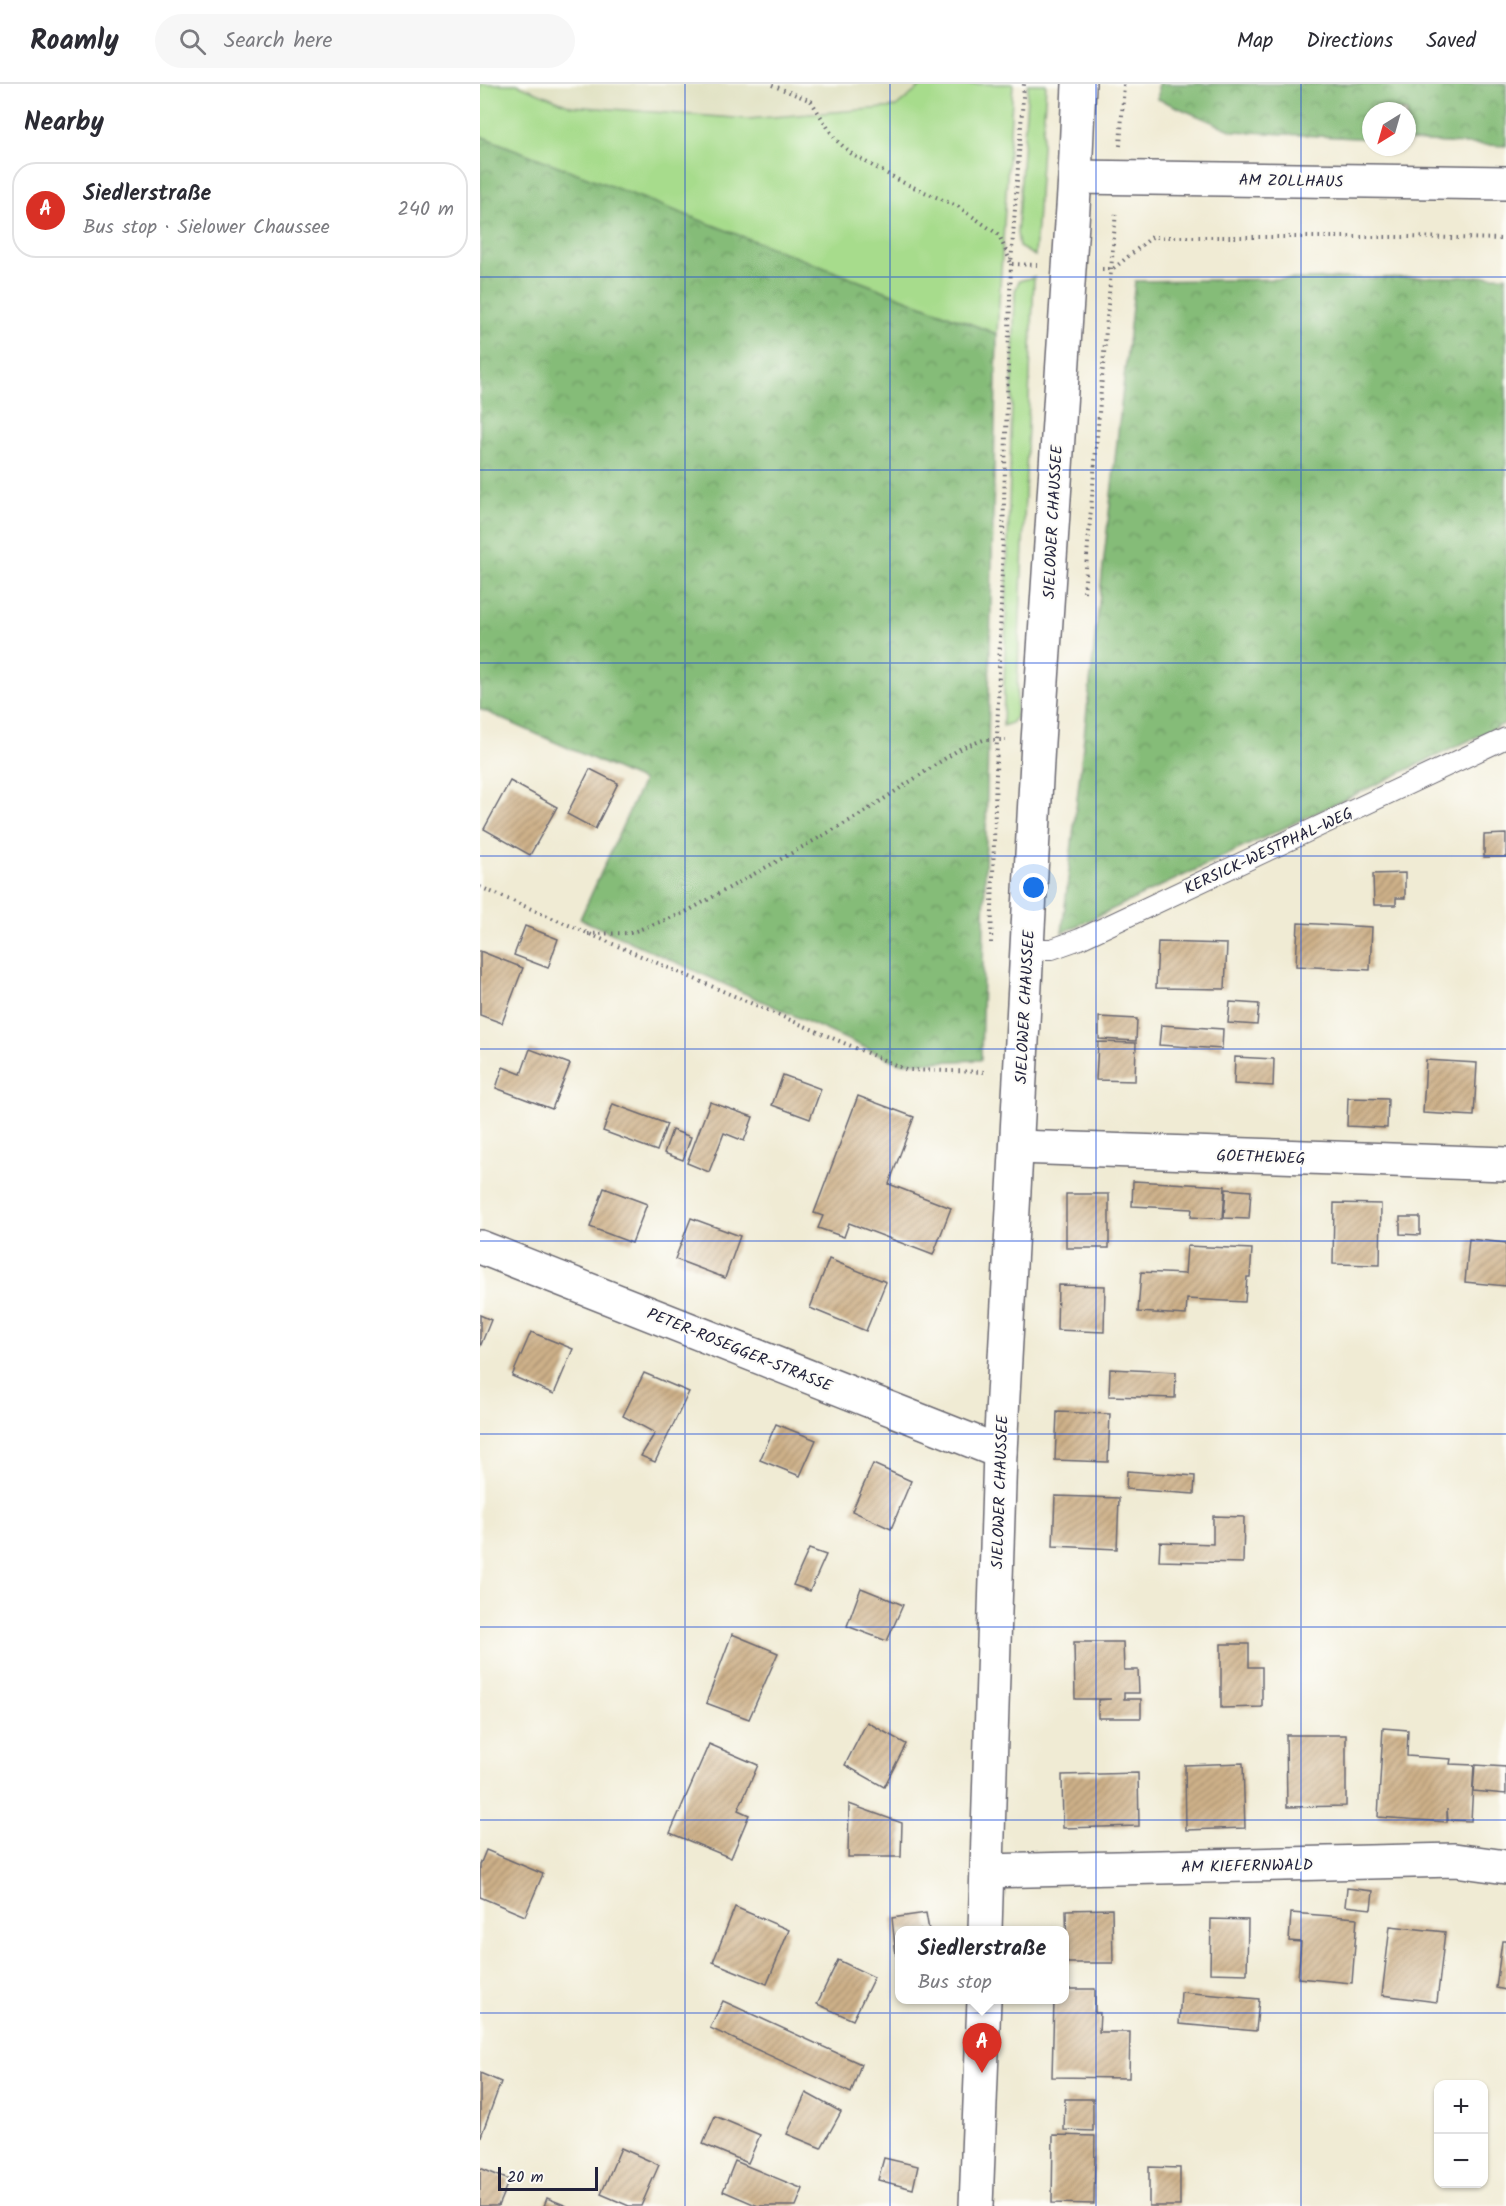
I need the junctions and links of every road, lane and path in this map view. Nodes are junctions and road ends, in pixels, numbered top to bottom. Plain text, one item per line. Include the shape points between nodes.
1 (1024, 84) edge
2 (1079, 84) edge
3 (772, 85) edge
4 (1075, 177) junction
5 (1506, 183) edge
6 (1506, 239) edge
7 (1011, 264) junction
8 (1083, 603) dead end
9 (1506, 738) edge
10 (480, 887) edge
11 (588, 933) junction
12 (1028, 949) junction
13 (1021, 1070) junction
14 (1017, 1147) junction
15 (1506, 1164) edge
16 (480, 1247) edge
17 (1000, 1452) junction
18 (1506, 1866) edge
19 (987, 1871) junction
20 (986, 1926) edge
21 (984, 2004) edge
22 (976, 2206) edge

1 - 7 path
2 - 4 main road, SIELOWER CHAUSSEE
3 - 7 path via 811,101 835,139 853,156 958,207 999,235
4 - 5 main road, AM ZOLLHAUS
4 - 12 main road, SIELOWER CHAUSSEE
6 - 8 path via 1152,237 1113,269
7 - 11 path via 997,740 961,748 858,816 684,913 630,933
9 - 12 lane, KERSICK-WESTPHAL-WEG via 1080,939 1052,949
10 - 11 path
11 - 13 path via 907,1070
12 - 13 main road, SIELOWER CHAUSSEE
13 - 14 main road, SIELOWER CHAUSSEE
14 - 15 main road, GOETHEWEG
14 - 17 main road, SIELOWER CHAUSSEE
16 - 17 main road, PETER-ROSEGGER-STRASSE
17 - 19 main road, SIELOWER CHAUSSEE
18 - 19 main road, AM KIEFERNWALD via 1455,1860
19 - 20 main road, SIELOWER CHAUSSEE
21 - 22 main road

